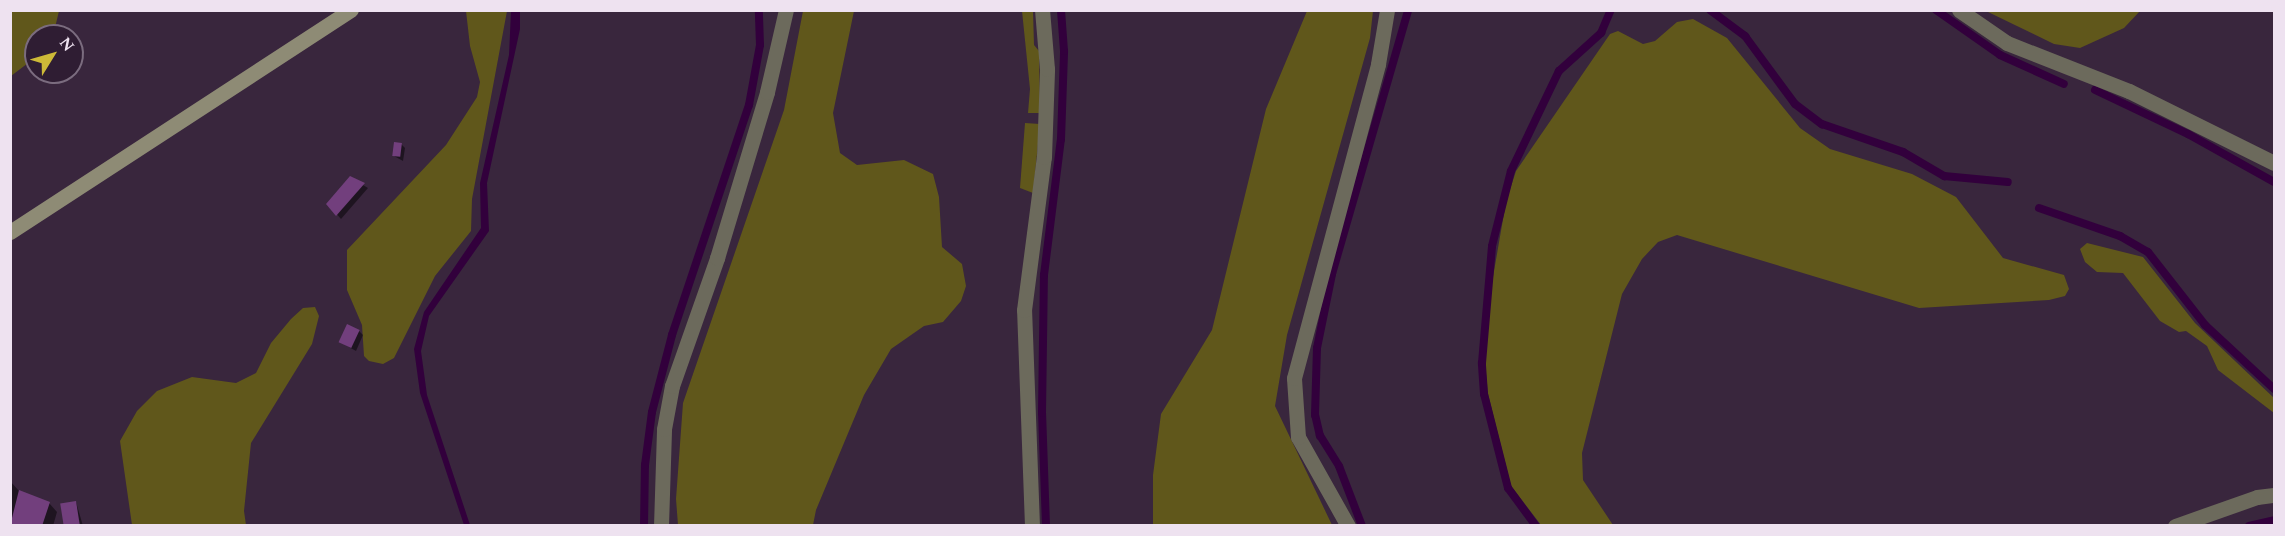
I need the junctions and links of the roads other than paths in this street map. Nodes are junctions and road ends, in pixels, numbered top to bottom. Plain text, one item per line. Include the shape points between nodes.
1 (351, 10) edge
2 (786, 10) edge
3 (1042, 10) edge
4 (1387, 10) edge
5 (1959, 10) edge
6 (2274, 163) edge
7 (10, 232) edge
8 (2274, 495) edge
9 (661, 525) edge
10 (1032, 525) edge
11 (1348, 525) edge
12 (2175, 525) edge

1 - 7 street
2 - 9 street via 767,92 672,386 664,429
3 - 10 street via 1047,69 1044,157 1024,310
4 - 11 street via 1378,64 1294,378 1298,437
5 - 6 street via 2007,43 2129,91
8 - 12 street via 2257,497

